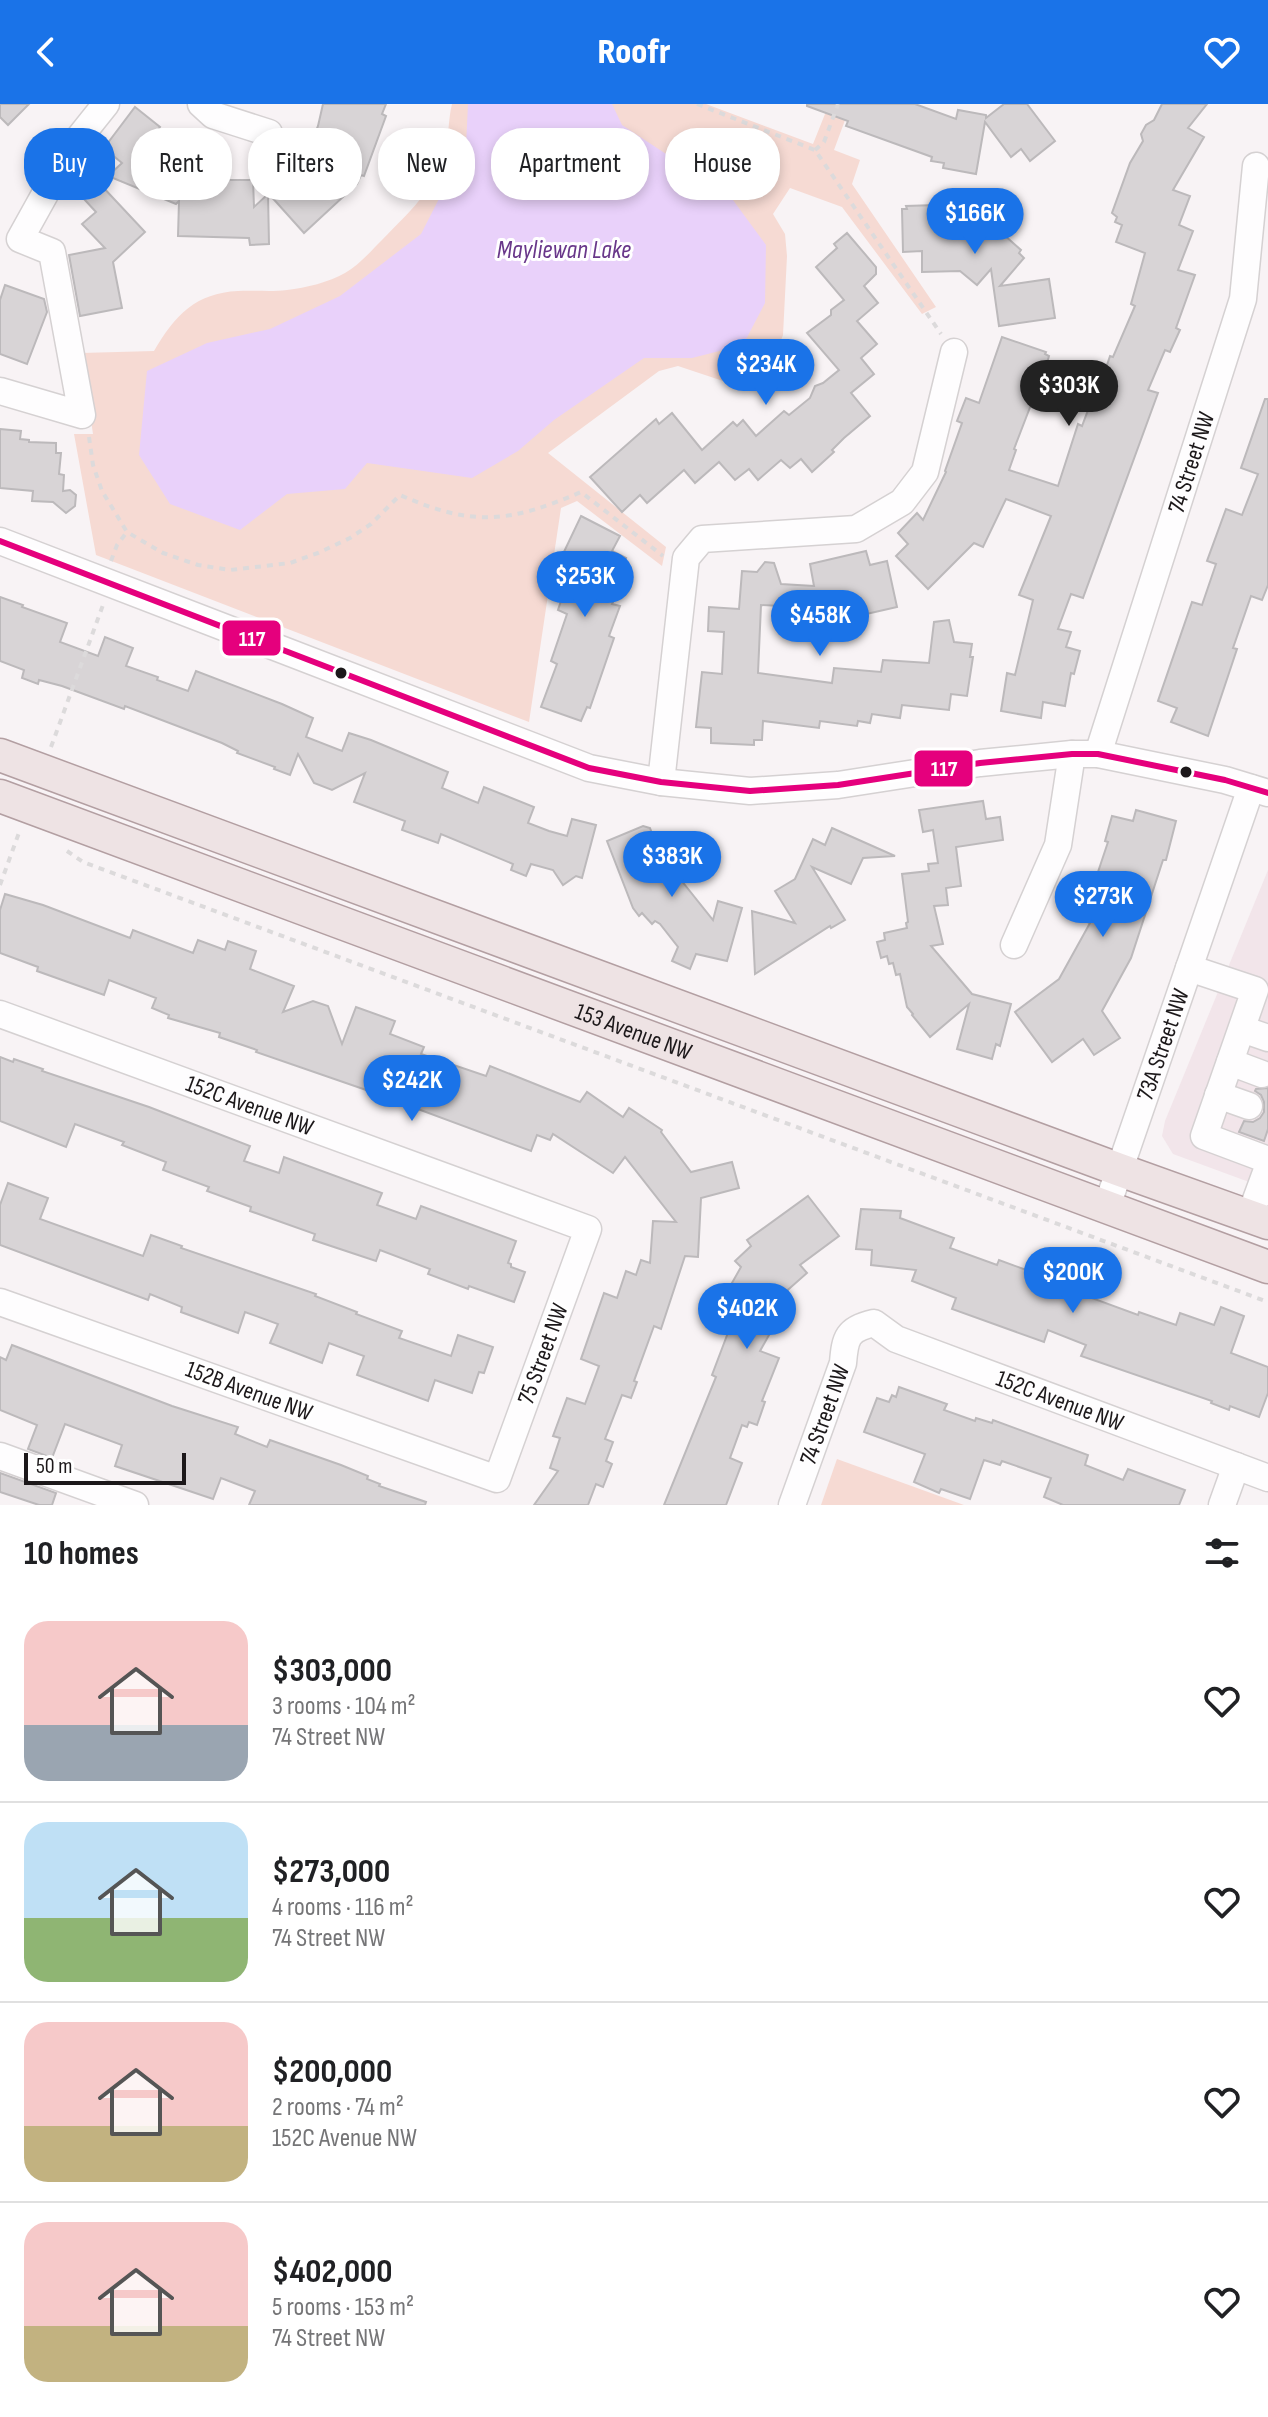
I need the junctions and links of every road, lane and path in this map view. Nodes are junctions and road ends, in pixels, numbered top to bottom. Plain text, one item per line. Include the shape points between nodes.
1 (106, 104) edge
2 (201, 104) edge
3 (697, 104) edge
4 (838, 104) edge
5 (253, 128) edge
6 (815, 150) junction
7 (1256, 166) dead end
8 (954, 352) joint
9 (0, 391) edge
10 (82, 415) junction
11 (127, 532) junction
12 (0, 541) edge
13 (683, 572) junction
14 (110, 585) junction
15 (1085, 754) junction
16 (0, 755) edge
17 (42, 771) junction
18 (661, 782) junction
19 (1260, 790) edge
20 (7, 809) edge
21 (57, 845) dead end
22 (0, 885) edge
23 (1014, 945) dead end
24 (1189, 968) junction
25 (1262, 991) edge
26 (0, 1014) edge
27 (1242, 1029) junction
28 (1268, 1038) edge
29 (1230, 1062) junction
30 (1262, 1074) dead end
31 (1218, 1095) junction
32 (1249, 1106) dead end
33 (1268, 1160) edge
34 (1268, 1167) edge
35 (1120, 1170) junction
36 (1106, 1209) junction
37 (1259, 1220) edge
38 (588, 1229) joint
39 (1268, 1267) edge
40 (0, 1302) edge
41 (1268, 1302) edge
42 (857, 1327) joint
43 (0, 1456) edge
44 (1236, 1466) junction
45 (1268, 1478) edge
46 (497, 1479) joint
47 (135, 1505) edge
48 (792, 1505) edge
49 (1222, 1505) edge

1 - 10 street via 70,149 20,239 52,252
2 - 5 street via 213,115
3 - 6 path
4 - 6 path via 824,142
6 - 8 path
7 - 15 street, 74 Street NW via 1243,299
8 - 13 street via 925,472 902,502 856,529 702,539 686,558
9 - 10 street
10 - 11 path via 102,491
11 - 13 path via 163,553 230,570 290,563 318,553 371,524 400,495 432,510 477,518 544,508 581,492
11 - 14 path via 111,561
12 - 14 street
13 - 18 street
14 - 17 path
14 - 18 street via 575,763
15 - 18 street via 750,791
15 - 19 street
15 - 23 street, 74 Street NW via 1058,845
16 - 17 main road, 153 Avenue NW
17 - 35 main road, 153 Avenue NW
19 - 24 street, 73A Street NW
20 - 22 path via 22,826
20 - 36 main road, 153 Avenue NW
21 - 41 path via 98,868
24 - 25 street
24 - 35 street, 73A Street NW
25 - 27 street
26 - 38 street, 152C Avenue NW
27 - 28 street
27 - 29 street
29 - 30 street
29 - 31 street
31 - 32 street
31 - 33 street via 1204,1136
34 - 37 street
35 - 36 street, 73A Street NW
35 - 37 main road, 153 Avenue NW
36 - 39 main road, 153 Avenue NW
38 - 46 street, 75 Street NW
40 - 46 street, 152B Avenue NW
42 - 44 street, 152C Avenue NW via 874,1323 896,1339
42 - 48 street, 74 Street NW via 845,1341 843,1363
43 - 47 street
44 - 45 street, 152C Avenue NW
44 - 49 street

